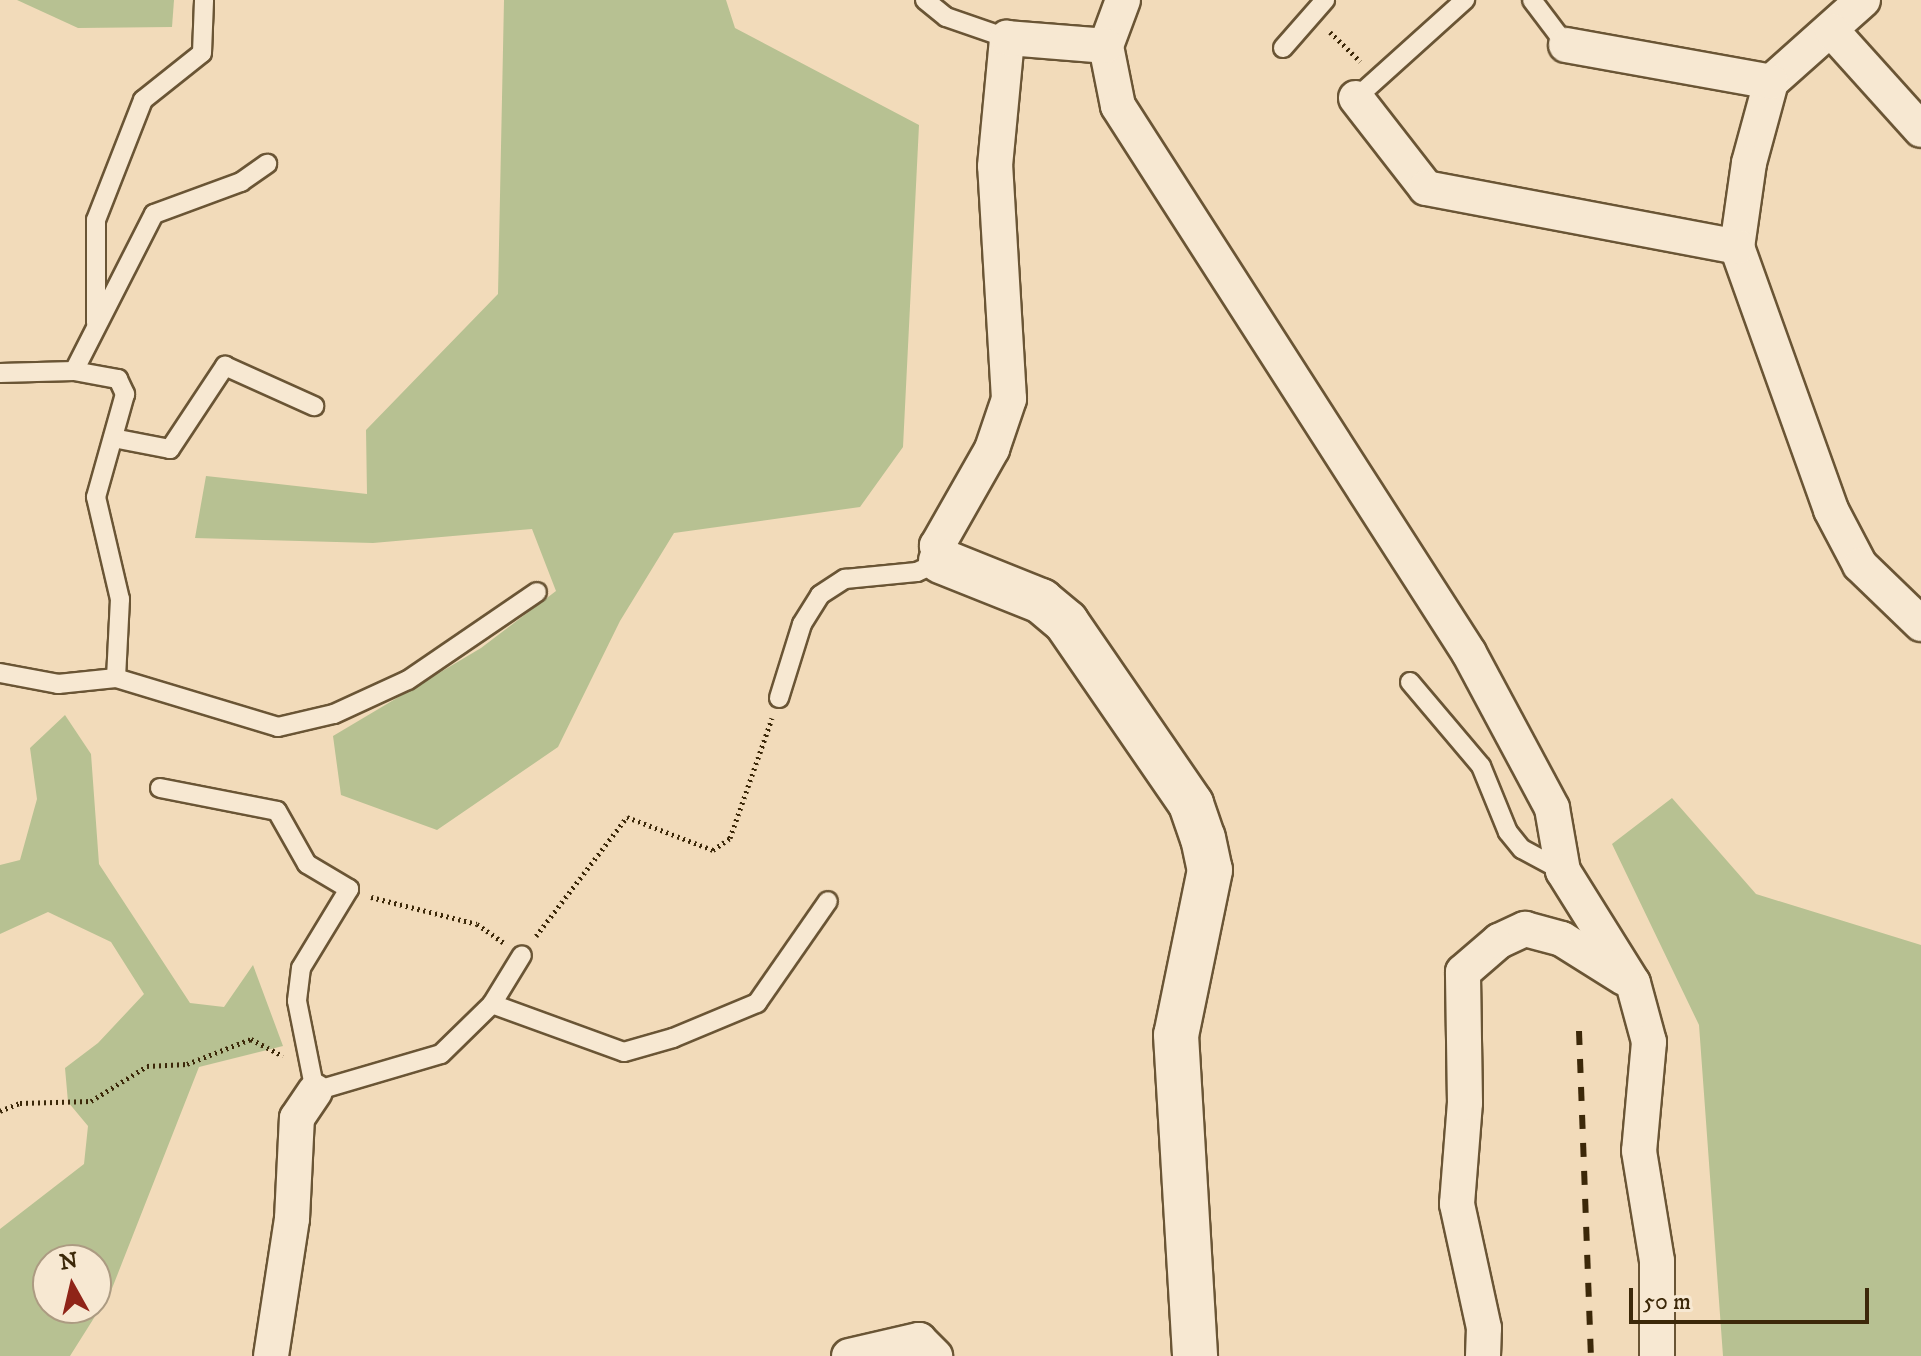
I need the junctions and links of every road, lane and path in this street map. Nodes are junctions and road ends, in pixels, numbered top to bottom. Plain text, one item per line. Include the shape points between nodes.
1 (204, 0) edge
2 (925, 0) edge
3 (1123, 0) edge
4 (1325, 0) edge
5 (1465, 0) edge
6 (1532, 0) edge
7 (1863, 0) edge
8 (1312, 15) junction
9 (1832, 31) junction
10 (1007, 38) junction
11 (1566, 45) joint
12 (1106, 46) junction
13 (1283, 48) dead end
14 (1771, 82) junction
15 (1367, 88) junction
16 (1921, 130) edge
17 (267, 164) dead end
18 (1737, 247) junction
19 (96, 323) junction
20 (74, 371) junction
21 (0, 373) edge
22 (314, 406) dead end
23 (113, 438) junction
24 (941, 561) junction
25 (537, 592) dead end
26 (1921, 624) edge
27 (0, 673) edge
28 (116, 678) junction
29 (1410, 682) dead end
30 (779, 698) joint
31 (160, 788) dead end
32 (1563, 871) junction
33 (349, 889) junction
34 (828, 901) dead end
35 (522, 955) junction
36 (1633, 983) junction
37 (492, 1004) junction
38 (315, 1091) junction
39 (0, 1111) edge
40 (271, 1356) edge
41 (849, 1356) edge
42 (935, 1356) edge
43 (1195, 1356) edge
44 (1483, 1356) edge
45 (1657, 1356) edge

1 - 19 lane via 202,53 143,100 96,220
2 - 10 lane via 946,17
3 - 12 street
4 - 8 lane
5 - 15 lane
6 - 11 lane
7 - 9 street
8 - 13 lane
8 - 15 path
9 - 14 street
9 - 16 street
10 - 12 street
10 - 24 street via 995,166 1009,399 992,449 937,546
11 - 14 street
12 - 32 street via 1118,106 1469,653 1552,808
14 - 18 street via 1749,163
15 - 18 street via 1426,188
17 - 19 lane via 241,182 154,214
18 - 26 street via 1831,510 1860,565
19 - 20 lane
20 - 21 lane
20 - 23 lane via 118,379 125,394
22 - 23 lane via 225,366 170,449
23 - 28 lane via 96,497 120,599
24 - 30 lane via 917,572 845,579 820,595 802,624
24 - 43 street via 1041,601 1066,622 1191,804 1203,838 1210,870 1176,1035
25 - 28 lane via 408,680 334,714 278,727
27 - 28 lane via 58,684
29 - 32 lane via 1481,766 1515,840
30 - 35 path via 730,838 713,850 627,817
31 - 33 lane via 277,811 307,864
32 - 36 street
33 - 35 path via 477,924
33 - 38 lane via 301,968 297,1001
34 - 37 lane via 757,1003 673,1038 624,1052
35 - 37 lane
36 - 44 street via 1562,939 1525,929 1499,941 1463,972 1465,1103 1457,1204 1484,1328
36 - 45 street via 1649,1042 1639,1151 1657,1261
37 - 38 lane via 441,1054
38 - 39 path via 290,1059 251,1039 187,1064 147,1066 91,1101 20,1103
38 - 40 street via 297,1118 292,1219
41 - 42 street via 919,1340

